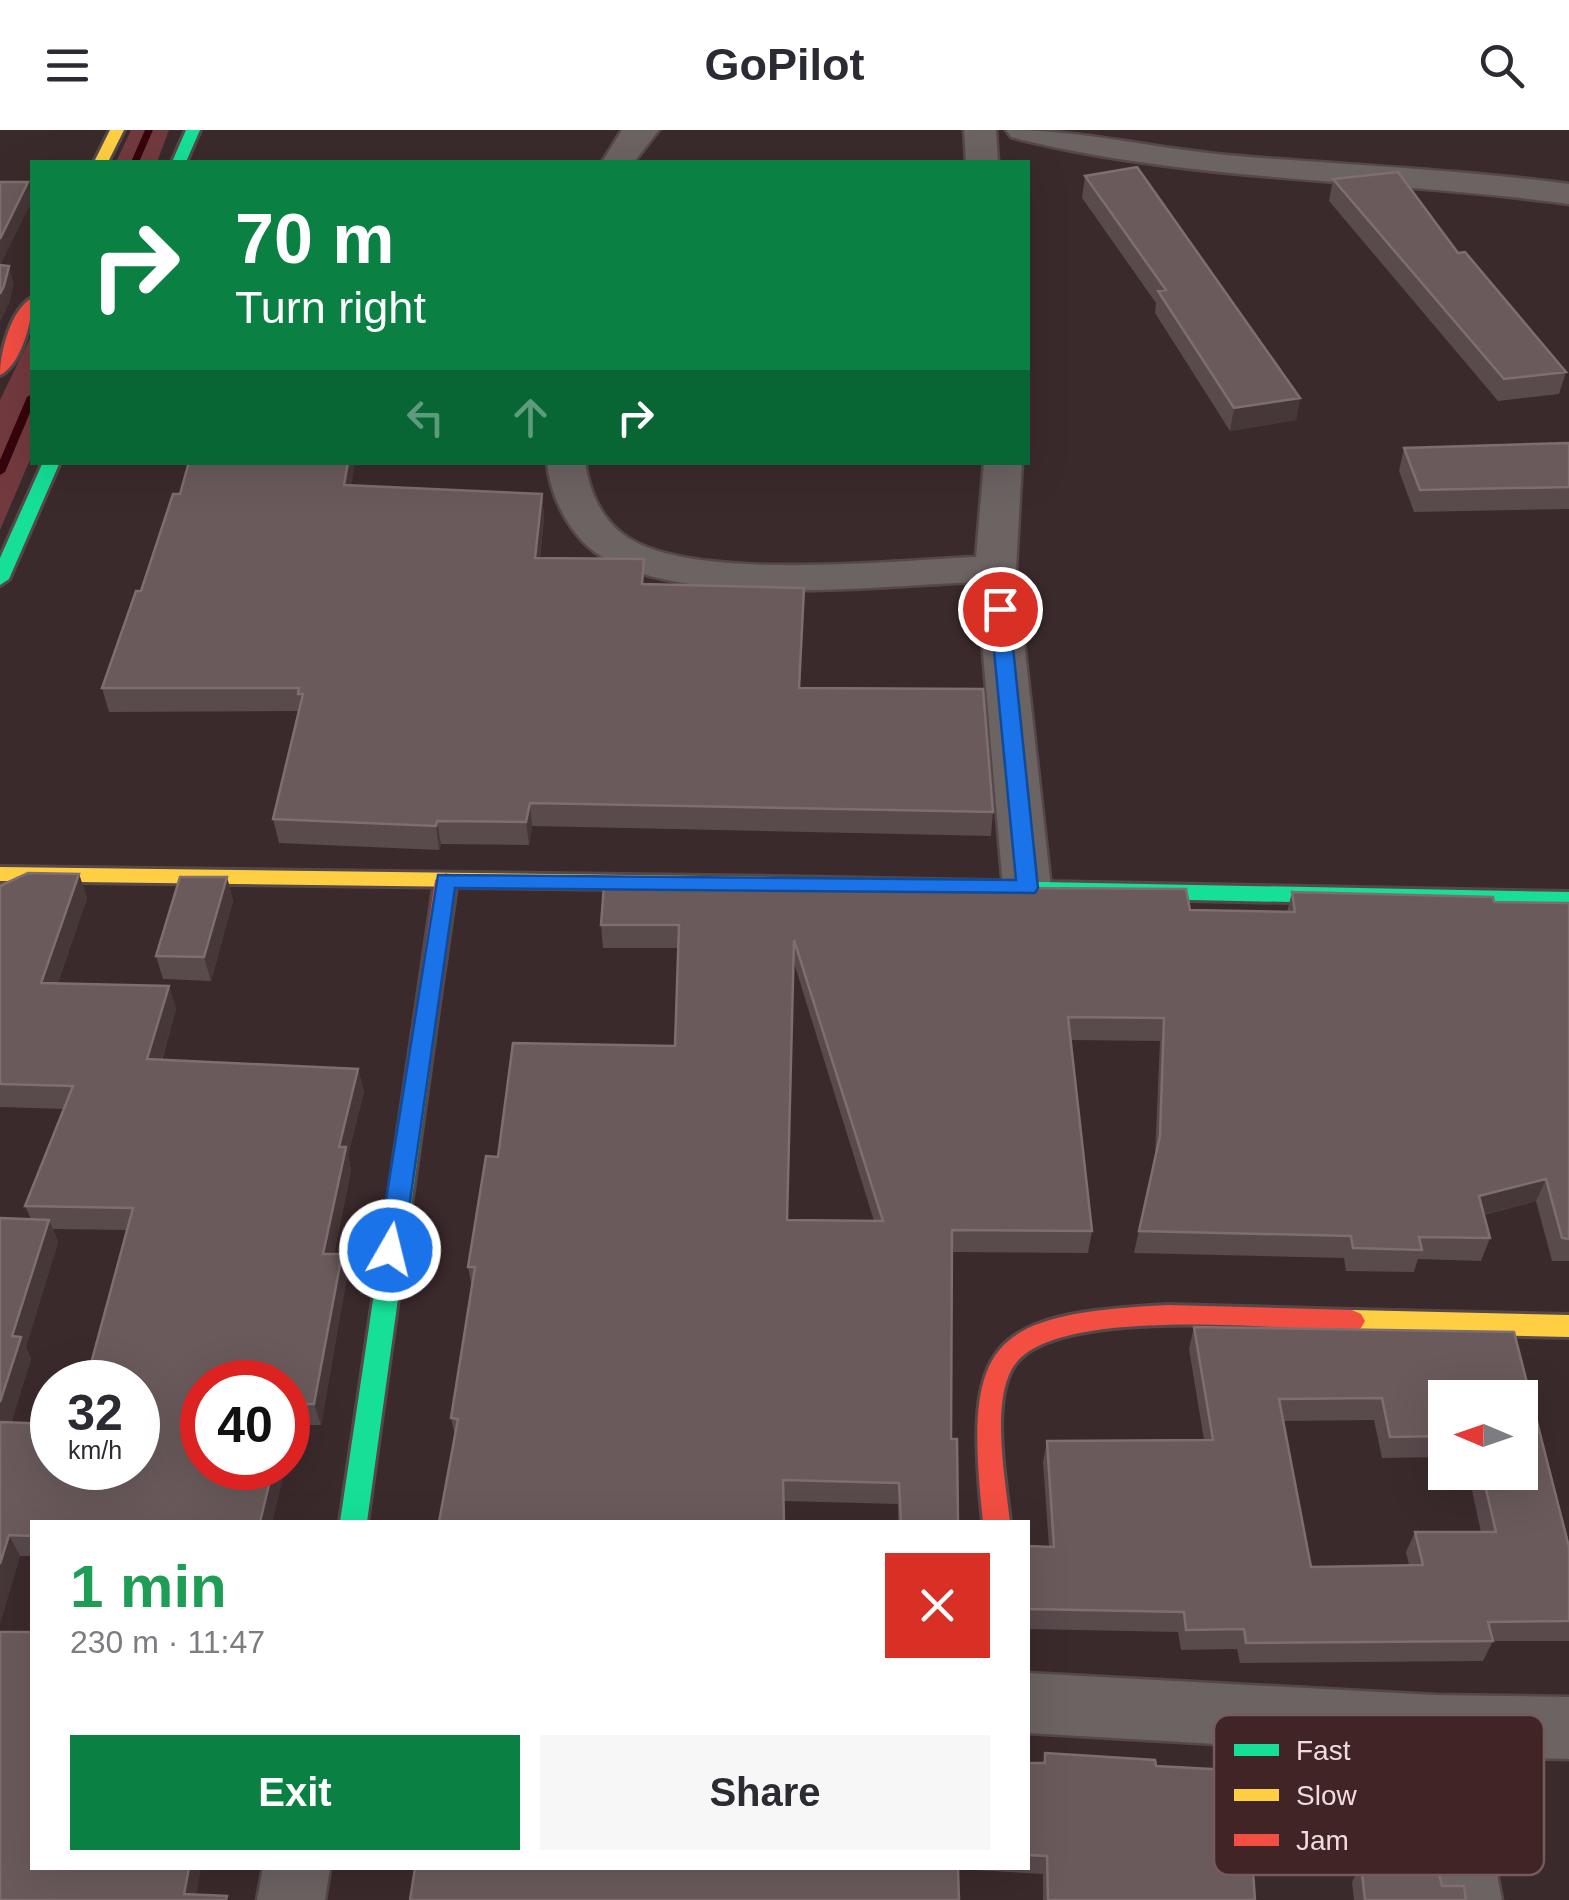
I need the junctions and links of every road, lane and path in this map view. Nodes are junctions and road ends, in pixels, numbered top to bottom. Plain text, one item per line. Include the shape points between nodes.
1 (117, 130) edge
2 (193, 130) edge
3 (643, 130) edge
4 (980, 130) edge
5 (1022, 130) edge
6 (102, 160) edge
7 (180, 160) edge
8 (619, 160) edge
9 (982, 160) edge
10 (1569, 194) edge
11 (30, 307) edge
12 (0, 370) edge
13 (51, 465) edge
14 (567, 465) edge
15 (1004, 465) edge
16 (996, 570) junction
17 (0, 579) edge
18 (0, 874) edge
19 (446, 880) junction
20 (1028, 888) junction
21 (1569, 900) edge
22 (1569, 1326) edge
23 (353, 1520) edge
24 (996, 1520) edge
25 (1030, 1702) edge
26 (1248, 1715) edge
27 (1544, 1728) edge
28 (1569, 1728) edge
29 (297, 1870) edge
30 (1463, 1875) edge
31 (291, 1900) edge
32 (1468, 1900) edge

1 - 6 street
2 - 7 street
3 - 8 street
4 - 9 street
5 - 10 street via 1191,161
11 - 12 street
13 - 17 street
14 - 16 street via 585,518 618,550 651,563 783,574
15 - 16 street
16 - 20 street
18 - 19 street
19 - 20 street
19 - 23 street
20 - 21 street
22 - 24 street via 1128,1316 1066,1323 1020,1341 998,1368 991,1420
25 - 26 street
27 - 28 street
29 - 31 street
30 - 32 street

